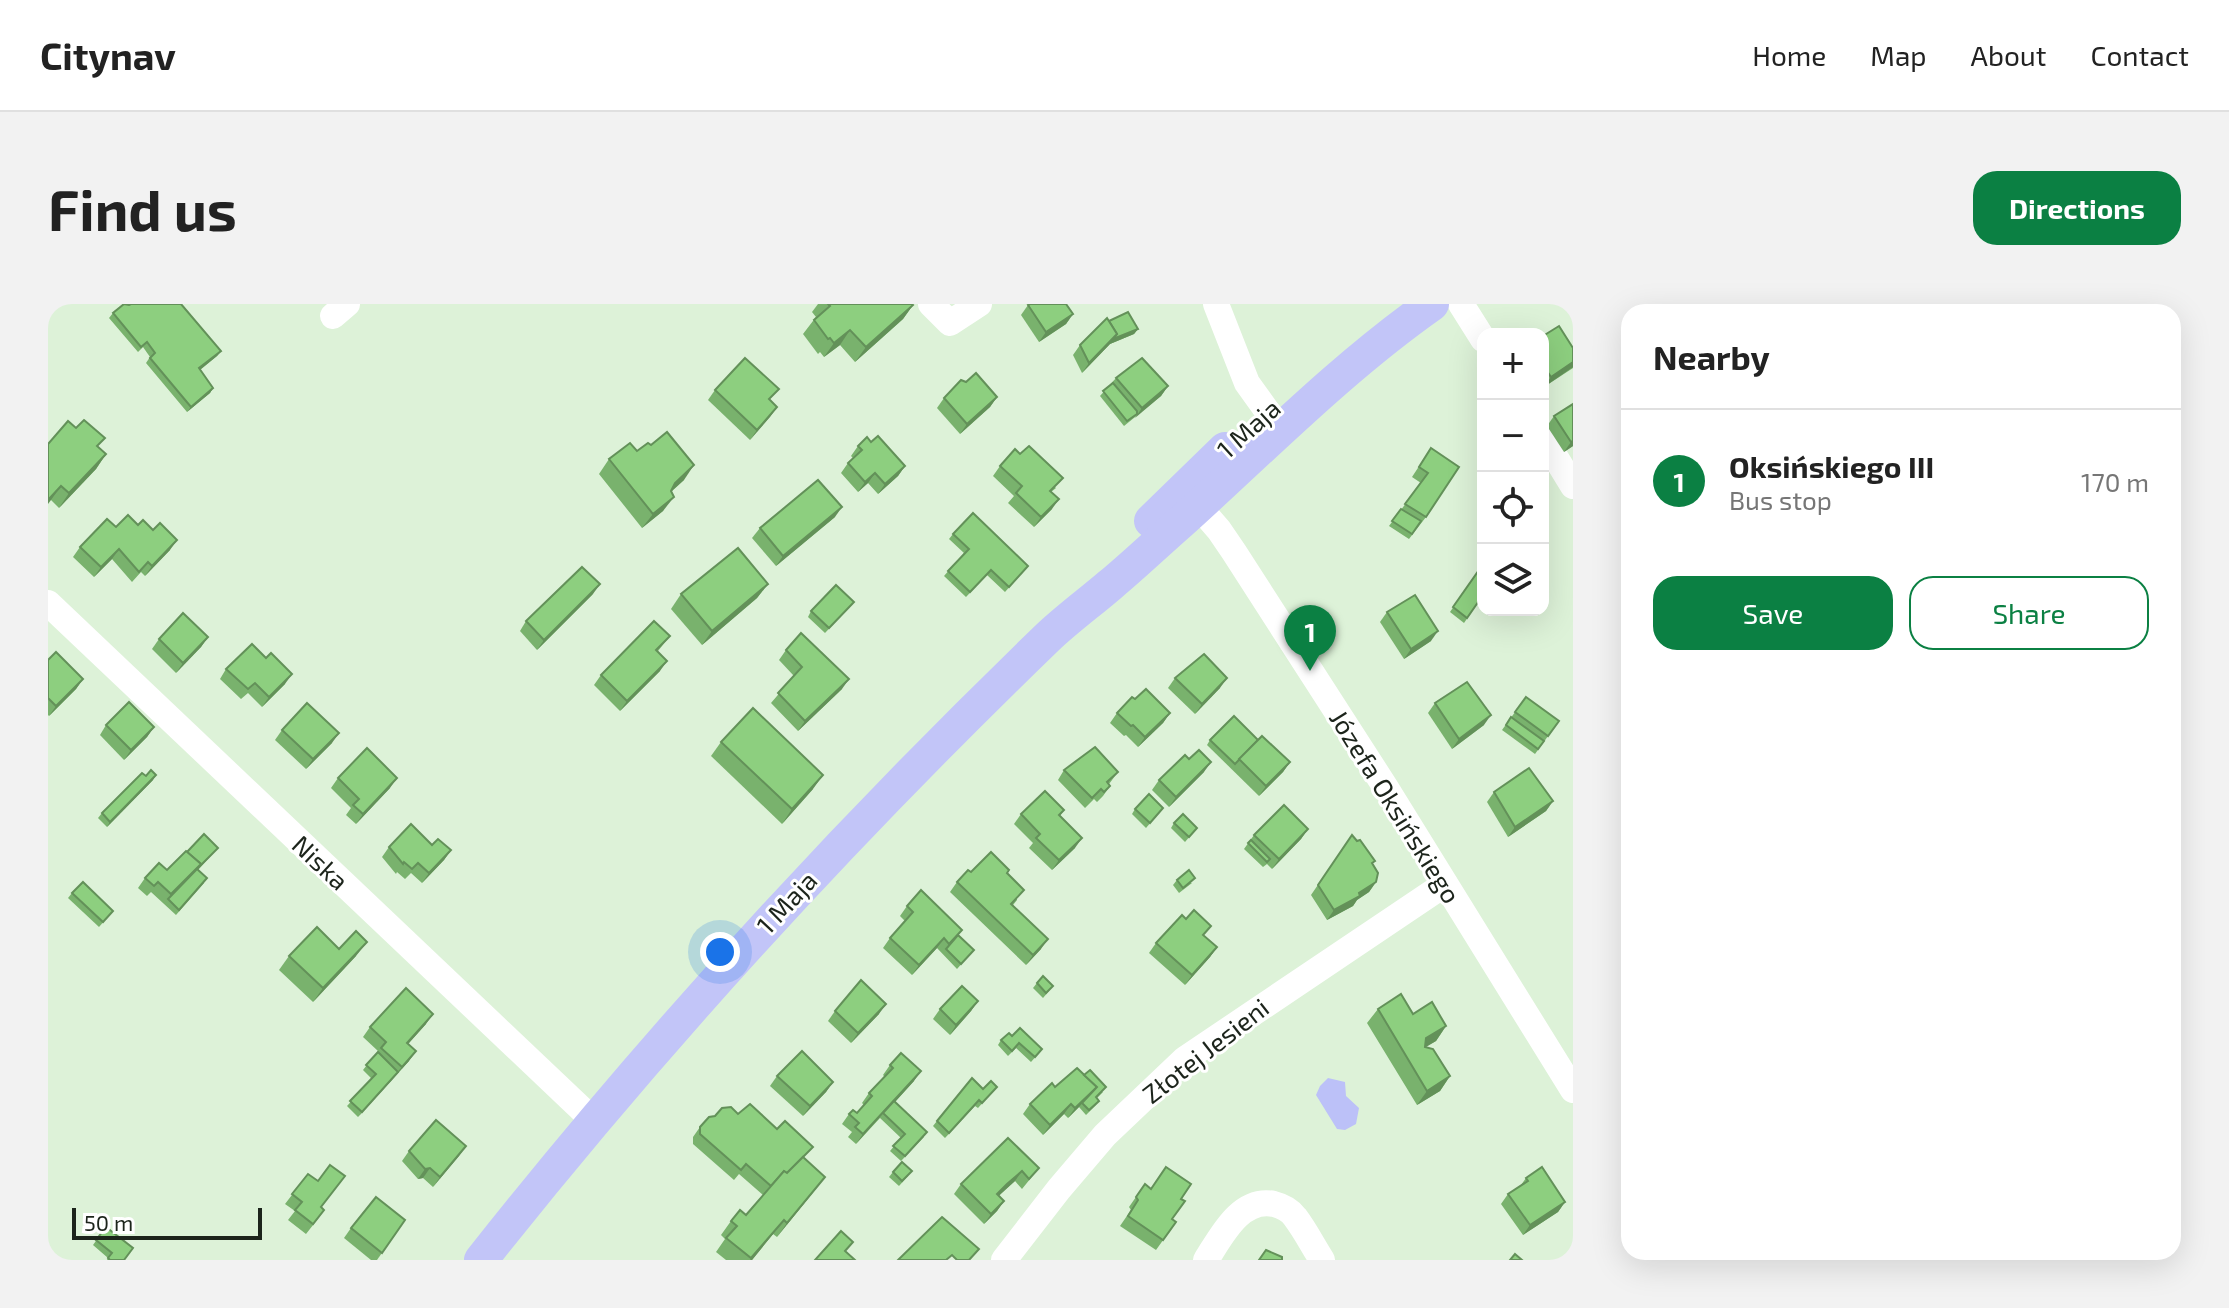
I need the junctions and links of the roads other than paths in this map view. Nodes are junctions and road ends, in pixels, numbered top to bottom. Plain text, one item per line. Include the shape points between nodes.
1 (931, 304) edge
2 (979, 304) edge
3 (1216, 304) edge
4 (1461, 304) edge
5 (1418, 313) edge
6 (1477, 329) edge
7 (1272, 419) junction
8 (1549, 447) edge
9 (1573, 486) edge
10 (1191, 497) junction
11 (48, 603) edge
12 (1445, 884) junction
13 (1573, 1090) edge
14 (594, 1121) junction
15 (481, 1260) edge
16 (1004, 1260) edge
17 (1206, 1260) edge
18 (1322, 1260) edge

1 - 2 street via 950,323
3 - 7 street via 1247,383
4 - 6 street
5 - 7 main road, 1 Maja
7 - 10 main road, 1 Maja
8 - 9 street
10 - 12 street, Józefa Oksińskiego via 1234,552
10 - 14 main road, 1 Maja via 1100,573 1050,635 833,851
11 - 14 street, Niska
12 - 13 street, Józefa Oksińskiego
12 - 16 street, Złotej Jesieni via 1185,1059 1105,1135
14 - 15 main road, 1 Maja
17 - 18 street via 1232,1221 1248,1207 1266,1203 1294,1214

